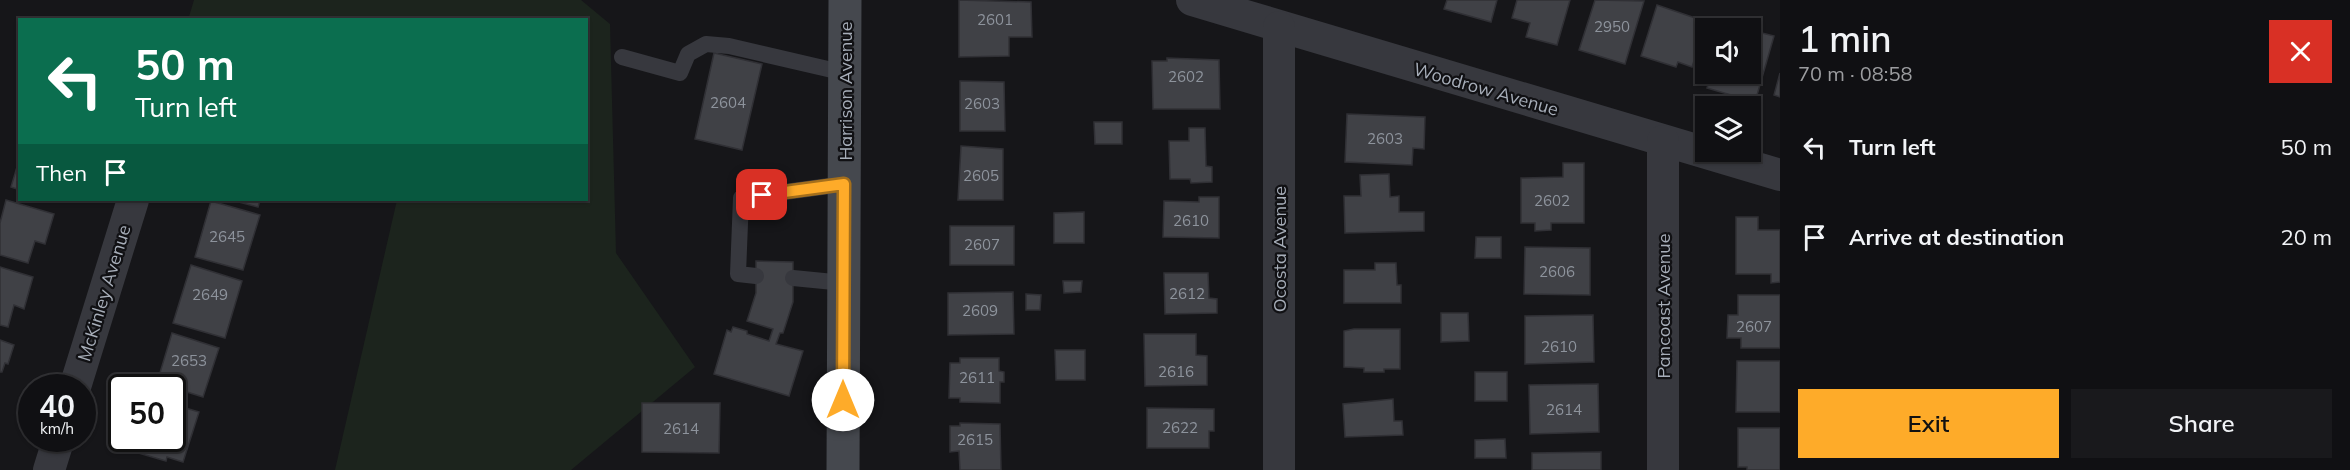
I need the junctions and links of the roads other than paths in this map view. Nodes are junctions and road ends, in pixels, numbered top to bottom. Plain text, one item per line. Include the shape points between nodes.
1 (845, 0) edge
2 (1192, 0) edge
3 (1279, 27) junction
4 (622, 57) dead end
5 (845, 73) junction
6 (1663, 141) junction
7 (1780, 175) edge
8 (844, 184) junction
9 (133, 201) edge
10 (756, 276) dead end
11 (793, 278) dead end
12 (844, 282) junction
13 (79, 374) edge
14 (55, 452) edge
15 (49, 470) edge
16 (843, 470) edge
17 (1279, 470) edge
18 (1663, 470) edge

1 - 5 main road, Harrison Avenue
2 - 3 street, Woodrow Avenue
3 - 6 street, Woodrow Avenue
3 - 17 street, Ocosta Avenue
4 - 5 lane via 680,73 688,54 706,44
5 - 8 main road, Harrison Avenue
6 - 7 street, Woodrow Avenue
6 - 18 street, Pancoast Avenue
8 - 10 lane via 741,198 738,274
8 - 12 main road, Harrison Avenue
9 - 13 street, McKinley Avenue
11 - 12 lane
12 - 16 main road, Harrison Avenue
14 - 15 street

